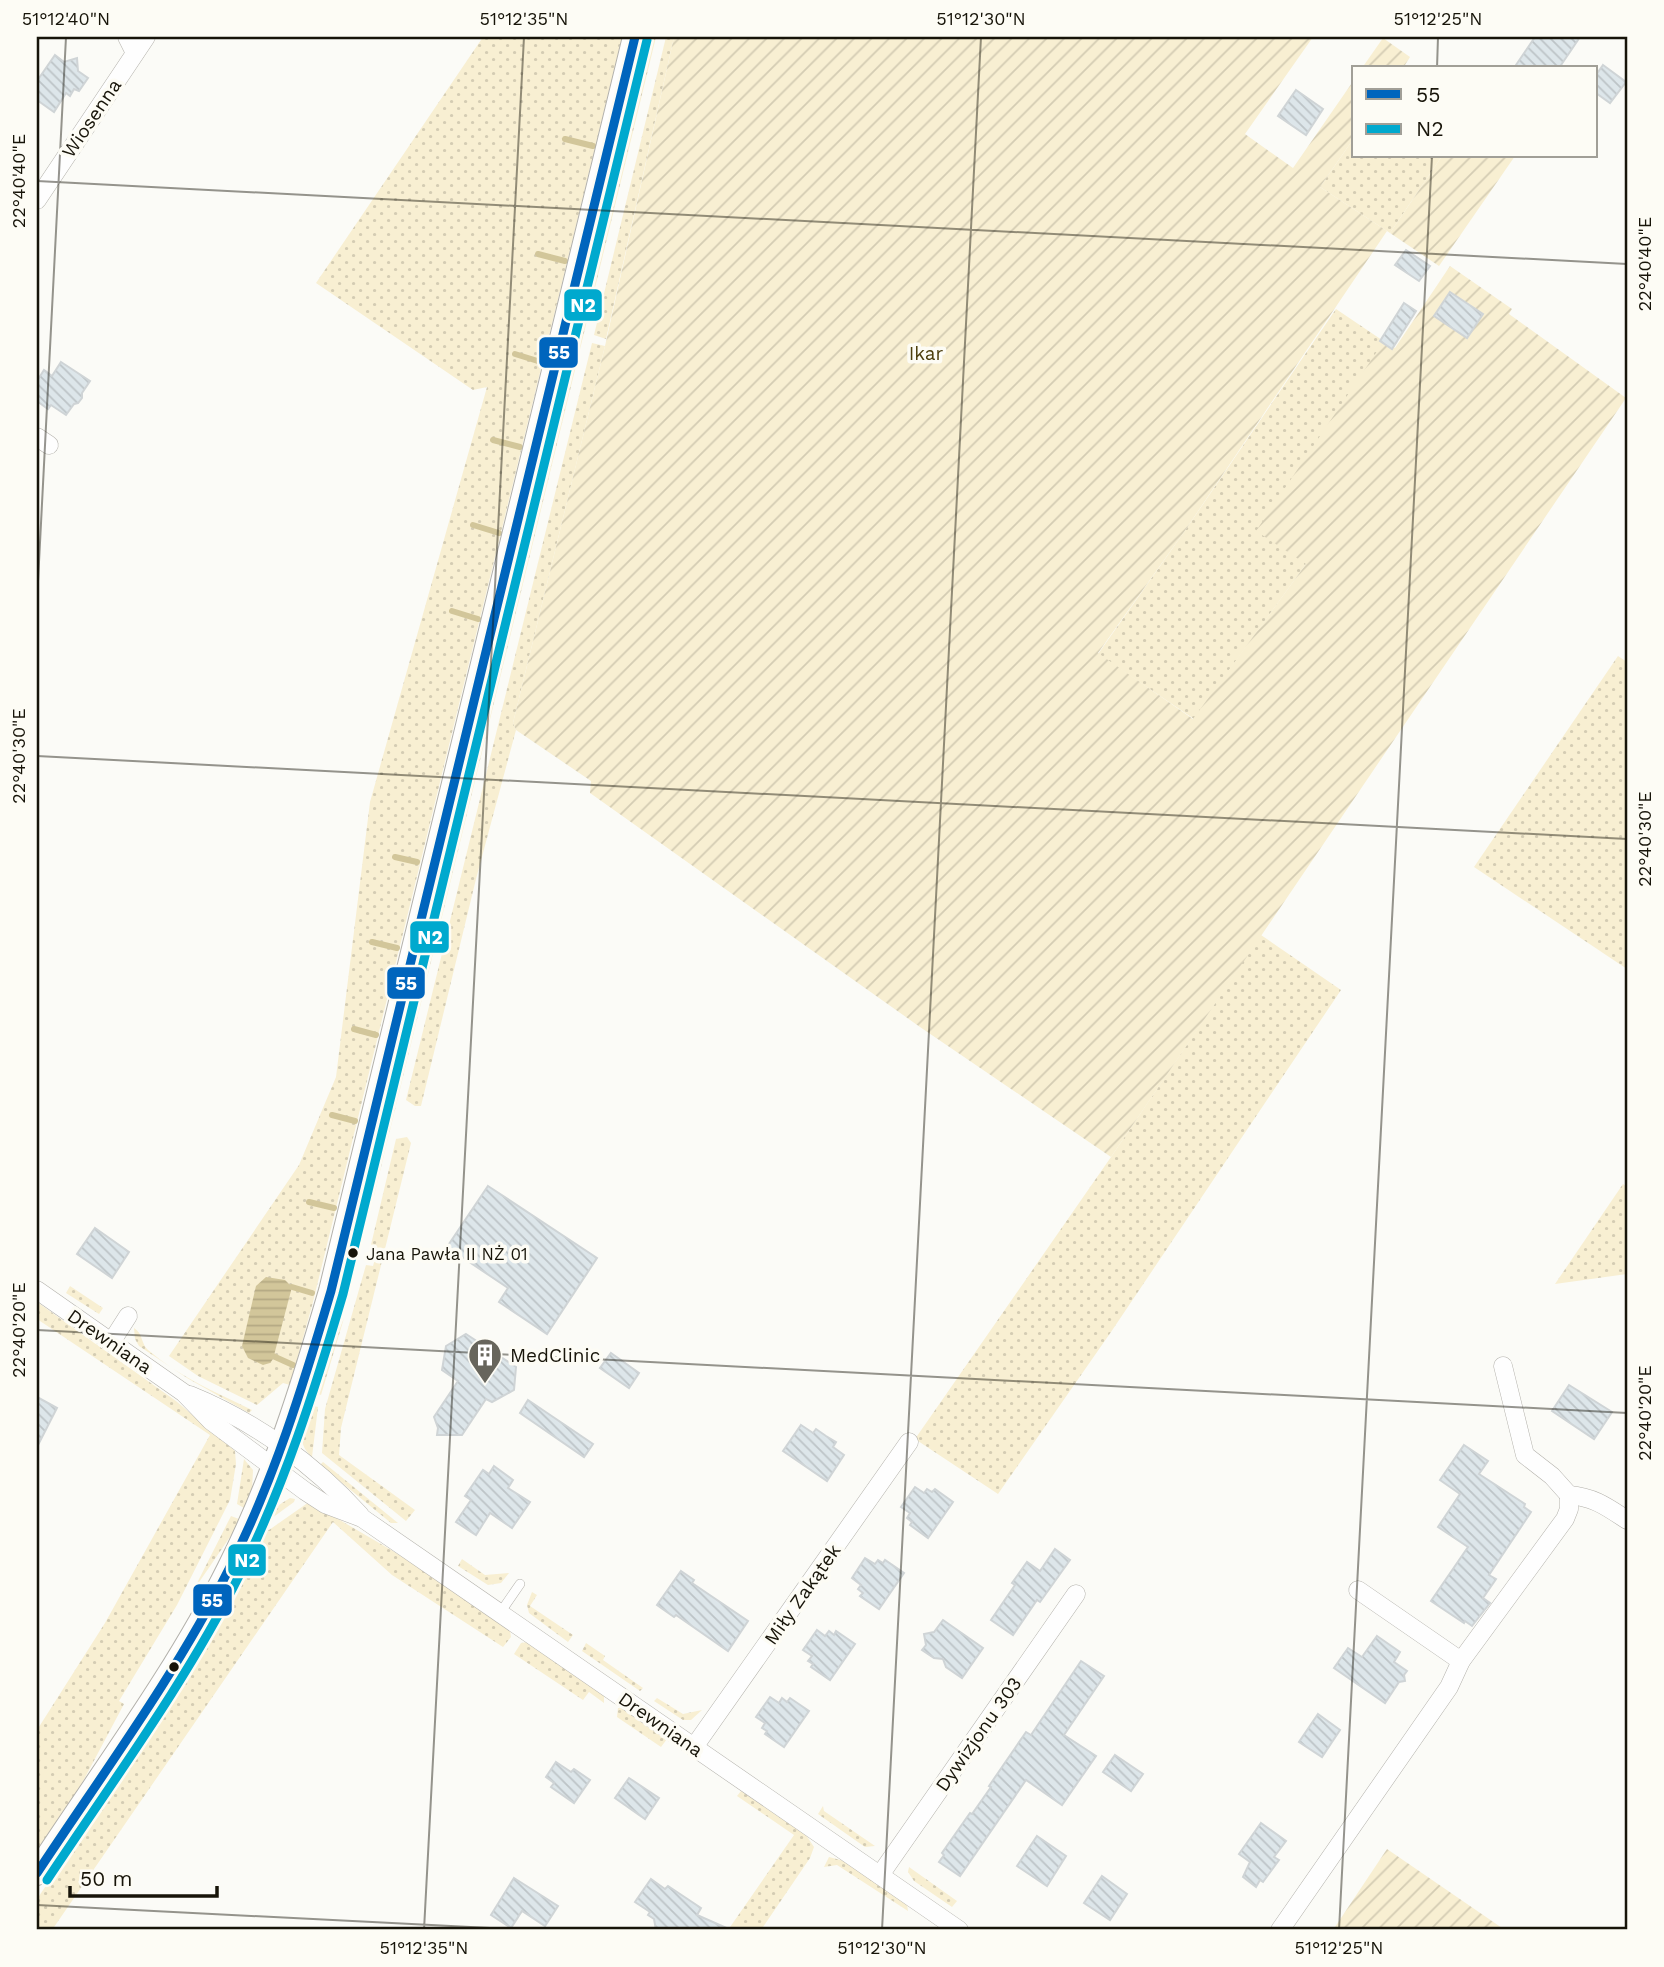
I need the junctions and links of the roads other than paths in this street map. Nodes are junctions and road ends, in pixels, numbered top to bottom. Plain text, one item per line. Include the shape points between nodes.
1 (146, 37) edge
2 (635, 37) edge
3 (131, 45) edge
4 (37, 200) edge
5 (37, 1290) edge
6 (128, 1316) dead end
7 (112, 1341) junction
8 (1503, 1366) dead end
9 (909, 1442) dead end
10 (278, 1458) junction
11 (1569, 1495) junction
12 (1627, 1520) edge
13 (520, 1584) dead end
14 (1358, 1590) dead end
15 (1076, 1594) dead end
16 (500, 1613) junction
17 (1461, 1661) junction
18 (694, 1747) junction
19 (37, 1873) edge
20 (880, 1875) junction
21 (959, 1930) edge
22 (1280, 1930) edge

1 - 3 street, Wiosenna
2 - 10 street via 331,1291
3 - 4 street, Wiosenna
5 - 7 street, Drewniana
6 - 7 street
7 - 10 street, Drewniana via 184,1392 222,1408
8 - 11 street via 1525,1455
9 - 18 street, Miły Zakątek
10 - 16 street, Drewniana via 337,1489 362,1518
10 - 19 street via 197,1630
11 - 12 street via 1586,1497
11 - 17 street via 1565,1519
13 - 16 lane
14 - 17 street
15 - 20 street, Dywizjonu 303
16 - 18 street, Drewniana
17 - 22 street via 1449,1687
18 - 20 street, Drewniana
20 - 21 street, Drewniana

